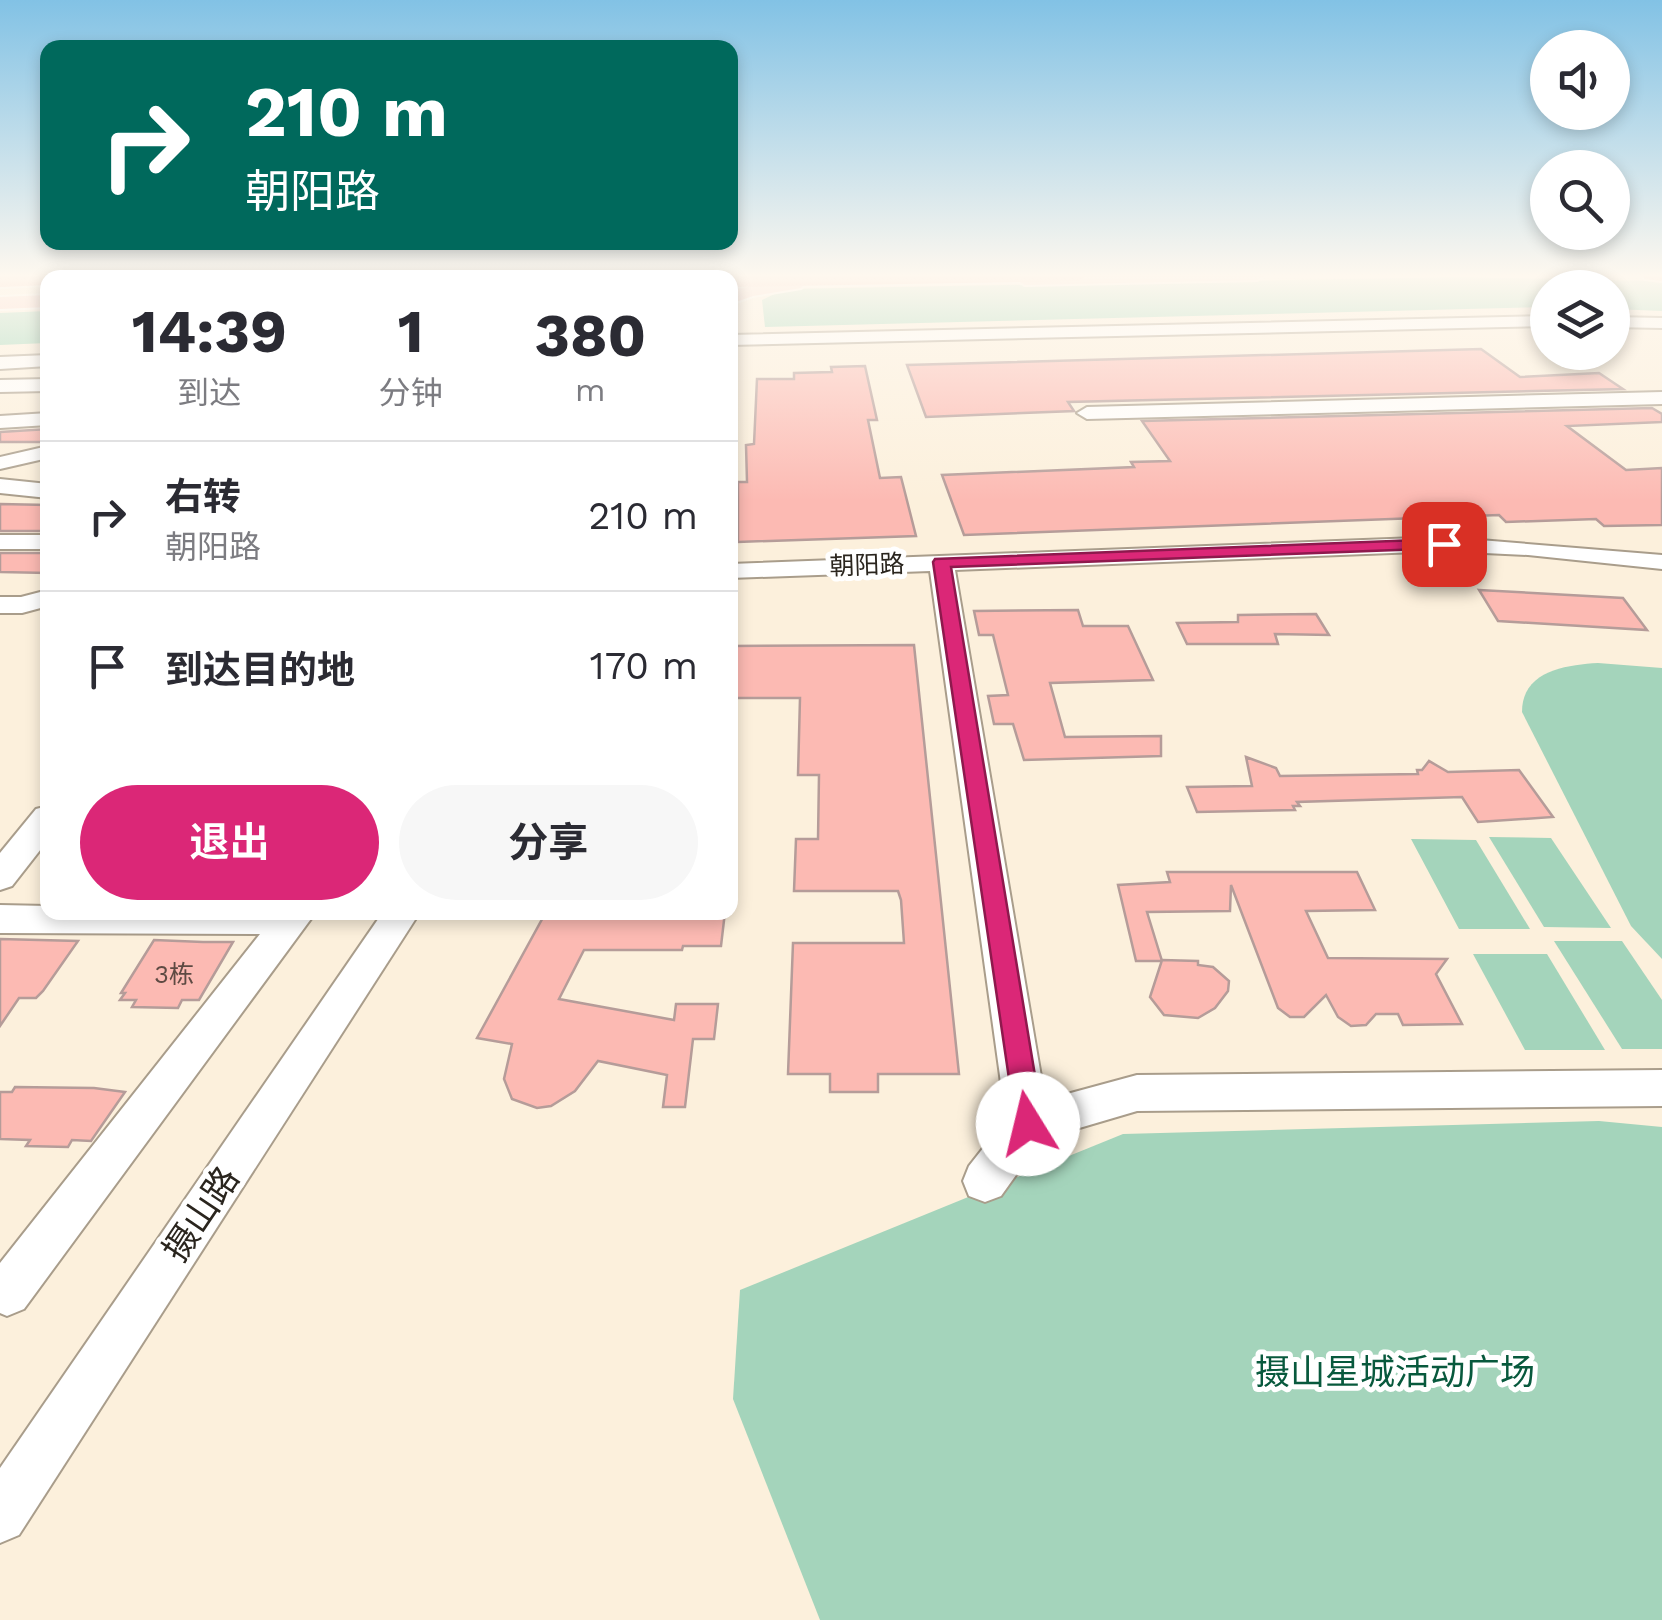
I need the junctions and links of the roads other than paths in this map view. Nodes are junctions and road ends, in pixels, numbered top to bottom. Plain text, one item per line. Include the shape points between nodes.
1 (40, 360) edge
2 (0, 363) edge
3 (40, 384) edge
4 (0, 386) edge
5 (1662, 398) edge
6 (1087, 413) dead end
7 (40, 420) edge
8 (0, 422) edge
9 (40, 454) edge
10 (0, 463) edge
11 (0, 486) edge
12 (40, 489) edge
13 (0, 542) edge
14 (40, 542) edge
15 (941, 562) junction
16 (1662, 562) edge
17 (738, 571) edge
18 (40, 599) edge
19 (0, 605) edge
20 (40, 827) edge
21 (0, 877) edge
22 (40, 919) edge
23 (0, 920) edge
24 (291, 920) edge
25 (397, 920) edge
26 (1662, 1088) edge
27 (1028, 1124) junction
28 (986, 1180) dead end
29 (7, 1292) dead end
30 (0, 1516) edge

1 - 2 street
3 - 4 street
5 - 6 street
7 - 8 street
9 - 10 street
11 - 12 street
13 - 14 street
15 - 16 street, 朝阳路 via 1444,544
15 - 17 street, 朝阳路
15 - 27 street
18 - 19 street
20 - 21 street
22 - 23 street
24 - 29 street
25 - 30 street, 摄山路
26 - 27 street via 1136,1093
27 - 28 street

